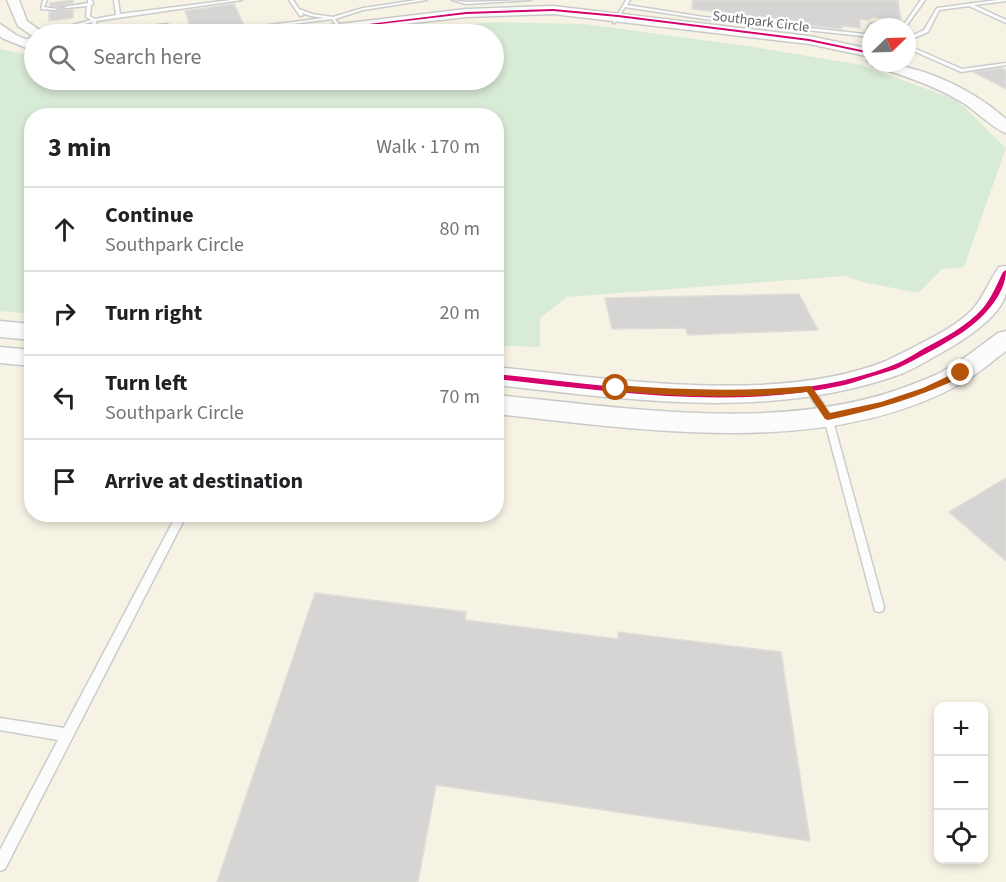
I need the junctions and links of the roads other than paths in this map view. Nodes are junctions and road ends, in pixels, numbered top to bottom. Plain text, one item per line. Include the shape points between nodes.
1 (13, 0) edge
2 (45, 0) edge
3 (116, 0) edge
4 (185, 0) edge
5 (240, 0) edge
6 (291, 0) edge
7 (425, 0) edge
8 (454, 0) edge
9 (529, 0) edge
10 (628, 0) edge
11 (923, 0) edge
12 (954, 0) edge
13 (963, 0) edge
14 (980, 0) edge
15 (1006, 0) edge
16 (90, 2) edge
17 (968, 4) junction
18 (66, 7) dead end
19 (188, 7) junction
20 (56, 9) dead end
21 (298, 10) junction
22 (618, 14) junction
23 (118, 16) junction
24 (910, 18) edge
25 (94, 20) junction
26 (305, 21) junction
27 (1006, 22) edge
28 (24, 24) edge
29 (80, 24) edge
30 (95, 24) edge
31 (282, 24) edge
32 (318, 24) edge
33 (330, 24) edge
34 (346, 24) edge
35 (406, 24) edge
36 (0, 28) edge
37 (862, 35) edge
38 (916, 36) edge
39 (24, 41) edge
40 (20, 42) junction
41 (24, 43) edge
42 (916, 50) edge
43 (862, 57) edge
44 (1006, 64) edge
45 (916, 67) edge
46 (904, 72) edge
47 (1006, 109) edge
48 (1006, 128) edge
49 (1006, 272) edge
50 (0, 329) edge
51 (24, 331) edge
52 (1006, 339) edge
53 (0, 355) edge
54 (24, 357) edge
55 (504, 377) edge
56 (809, 389) junction
57 (504, 405) edge
58 (828, 417) junction
59 (178, 522) edge
60 (879, 607) dead end
61 (0, 724) edge
62 (68, 735) junction
63 (0, 864) edge

1 - 28 street
2 - 20 lane via 42,8
3 - 23 lane
4 - 19 lane
5 - 19 lane
6 - 21 lane
7 - 34 lane via 363,9
8 - 9 lane
10 - 22 lane
11 - 24 lane
12 - 17 lane
13 - 17 lane
14 - 17 lane
15 - 17 lane
16 - 18 lane
16 - 25 lane via 88,17
17 - 27 lane
17 - 38 lane via 938,9 926,31
19 - 23 lane
21 - 26 lane
21 - 33 lane
22 - 35 street, Southpark Circle
22 - 37 lane via 704,18
22 - 43 street, Southpark Circle
23 - 25 lane
25 - 29 lane
25 - 30 lane
26 - 31 lane
26 - 32 lane
36 - 40 street
39 - 40 lane
40 - 41 street
42 - 44 lane via 961,71
45 - 47 street via 971,88
46 - 48 street, Southpark Circle via 954,92
49 - 56 street via 986,308 928,352 857,379
50 - 51 street
52 - 58 street via 961,373 927,390
53 - 54 street
55 - 56 street via 687,394
56 - 58 lane
57 - 58 street via 692,423
58 - 60 lane
59 - 62 lane
61 - 62 lane
62 - 63 lane

